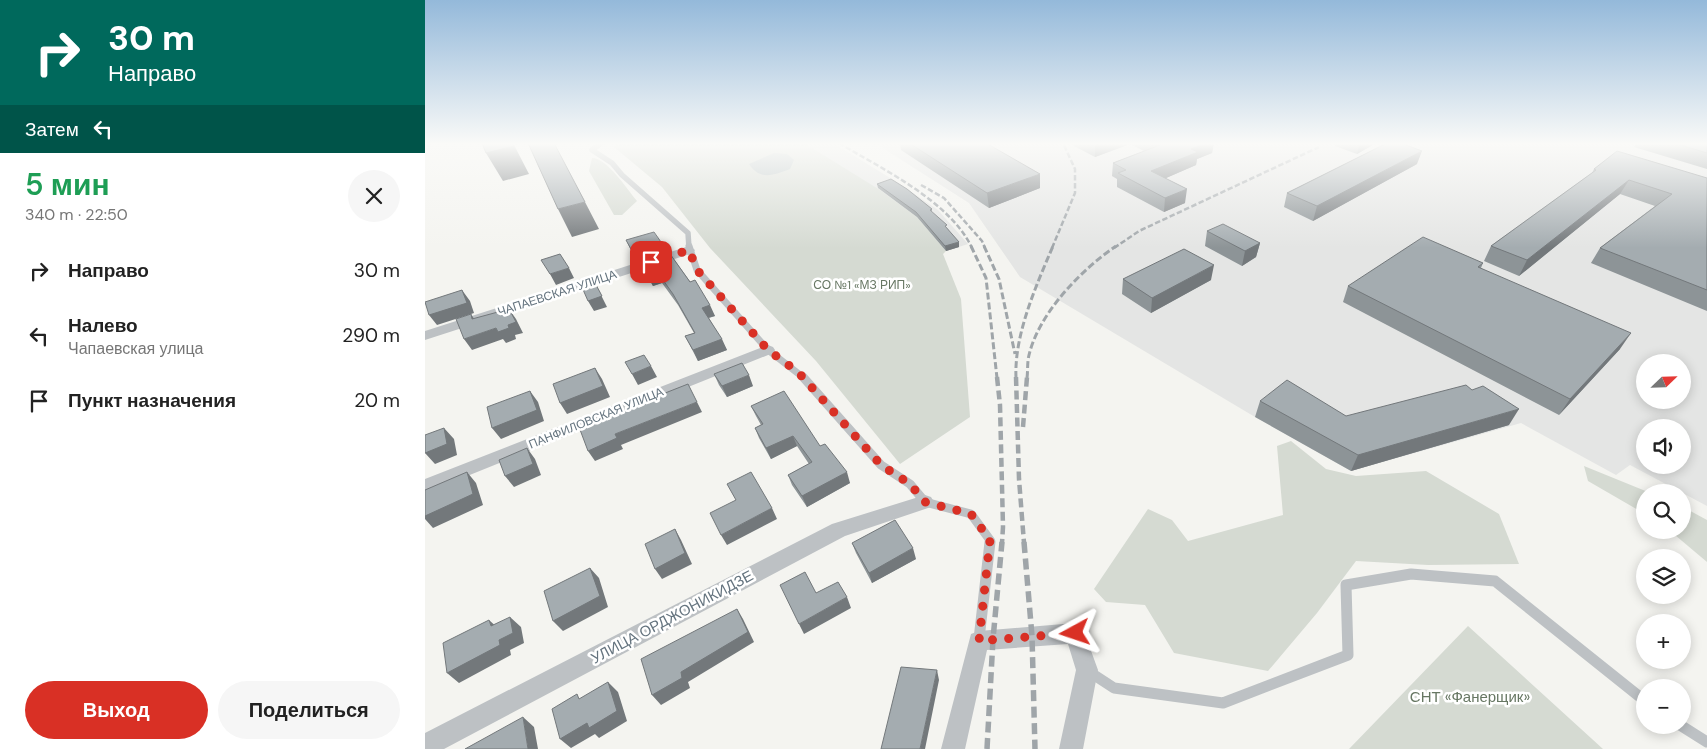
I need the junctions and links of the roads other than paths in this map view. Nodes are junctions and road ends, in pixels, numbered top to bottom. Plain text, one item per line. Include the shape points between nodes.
1 (625, 178) edge
2 (689, 250) junction
3 (425, 336) edge
4 (768, 350) junction
5 (425, 486) edge
6 (925, 502) junction
7 (979, 641) junction
8 (1087, 670) junction
9 (1636, 694) edge
10 (1691, 732) edge
11 (1707, 742) edge
12 (425, 746) edge
13 (953, 749) edge
14 (1071, 749) edge

1 - 2 lane via 688,233
2 - 3 street, ЧАПАЕВСКАЯ УЛИЦА
2 - 4 lane via 697,270
4 - 5 street, ПАНФИЛОВСКАЯ УЛИЦА
4 - 6 lane via 798,372 881,465 910,484
6 - 7 lane via 971,514 990,540
6 - 12 street, УЛИЦА ОРДЖОНИКИДЗЕ via 839,530
7 - 8 street via 1075,633
7 - 13 street
8 - 9 lane via 1114,688 1223,703 1348,655 1346,585 1411,574 1495,581
8 - 14 street
10 - 11 lane

